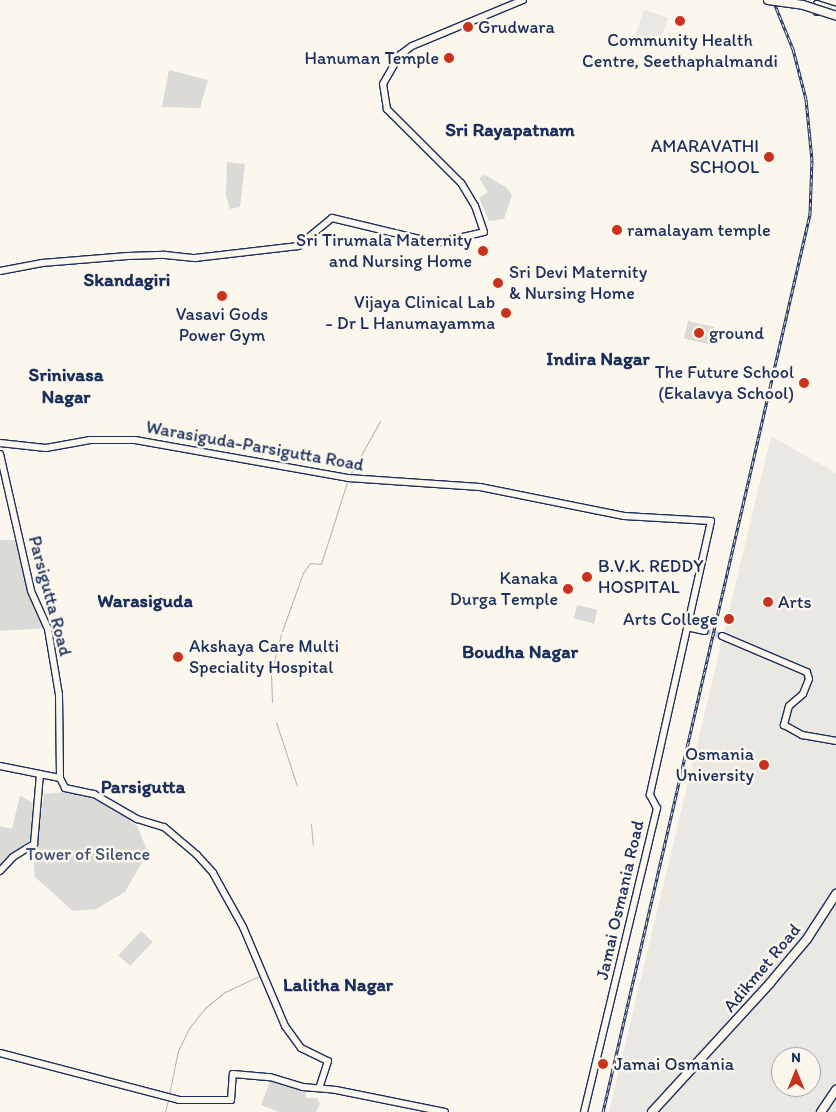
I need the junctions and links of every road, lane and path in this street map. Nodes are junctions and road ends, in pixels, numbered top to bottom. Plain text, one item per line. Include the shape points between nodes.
1 (523, 0) edge
2 (768, 0) edge
3 (802, 2) edge
4 (836, 13) edge
5 (836, 20) edge
6 (0, 271) edge
7 (0, 443) edge
8 (0, 454) edge
9 (710, 521) joint
10 (688, 627) junction
11 (705, 631) tunnel mouth
12 (722, 636) tunnel mouth
13 (836, 741) edge
14 (0, 766) edge
15 (40, 774) junction
16 (60, 778) junction
17 (0, 871) edge
18 (836, 894) edge
19 (836, 902) edge
20 (732, 1027) junction
21 (0, 1053) edge
22 (319, 1088) junction
23 (836, 1090) edge
24 (445, 1112) edge
25 (584, 1112) edge
26 (652, 1112) edge
27 (821, 1112) edge

1 - 6 street via 412,46 400,55 383,84 387,109 461,183 475,206 484,232 436,243 332,218 298,246 195,258 128,256
2 - 3 main road, bridge
3 - 4 main road, bridge
4 - 5 street via 817,4 815,6 819,14
7 - 9 street, Warasiguda-Parsigutta Road via 46,448 114,438 348,478 506,491 624,516
8 - 16 street, Parsigutta Road via 31,591 49,636 59,695
9 - 10 street, Jamai Osmania Road
10 - 11 street
10 - 25 street, Jamai Osmania Road via 650,795 657,808
12 - 13 street via 807,672 809,679 803,694 789,706 784,725 798,733
14 - 15 street
15 - 16 street
15 - 17 street via 34,844 13,857
16 - 22 street via 65,788 94,794 137,819 164,828 197,855 213,874 243,927 285,1026 300,1048 328,1061
18 - 20 main road, Adikmet Road via 807,939
19 - 20 main road, Adikmet Road via 790,966
20 - 26 main road
21 - 22 street via 179,1100 231,1100 233,1074 270,1077
22 - 24 street
23 - 27 main road

